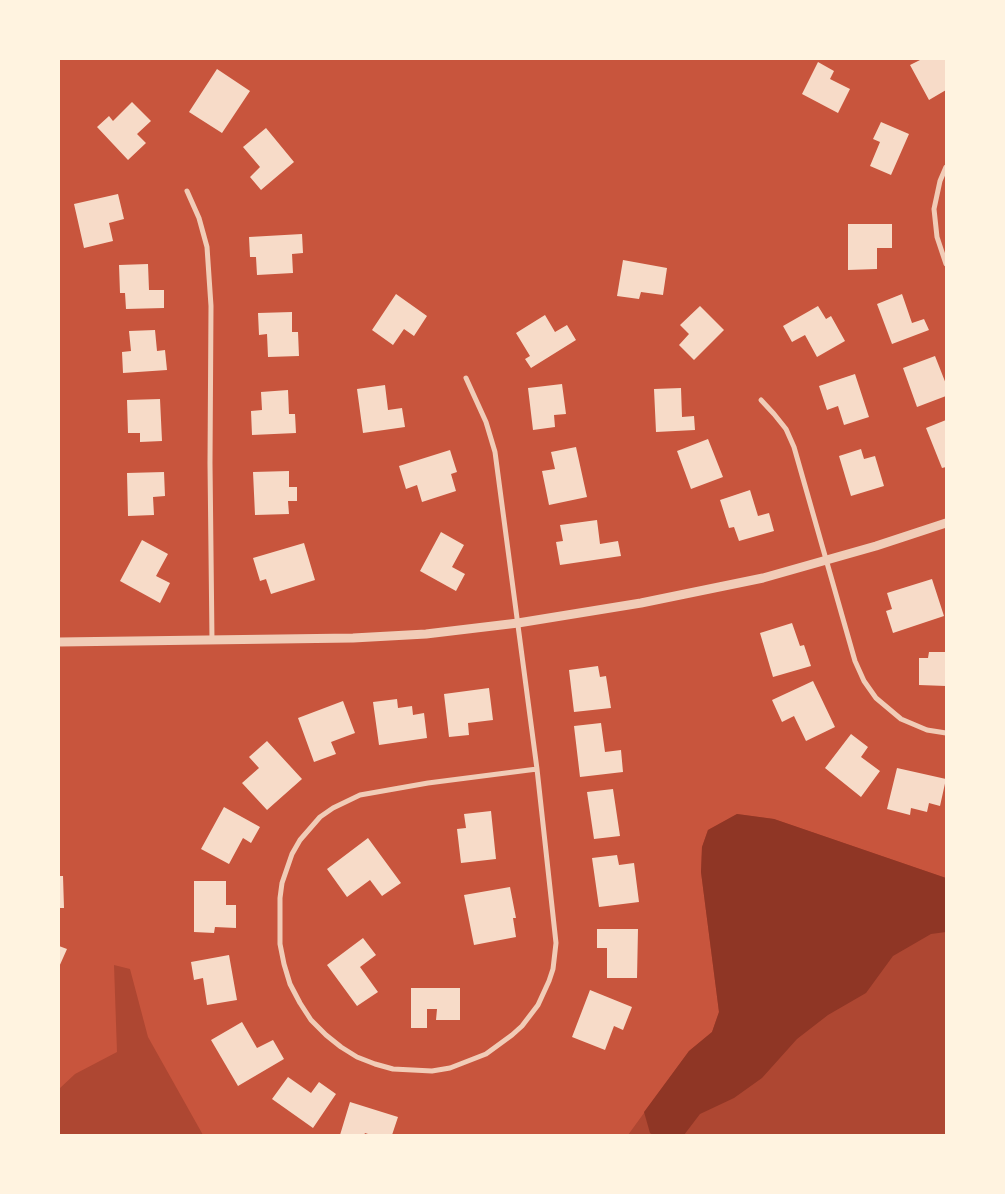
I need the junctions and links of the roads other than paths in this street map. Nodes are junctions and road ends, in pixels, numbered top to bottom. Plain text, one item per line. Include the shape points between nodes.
1 (946, 167) edge
2 (187, 191) dead end
3 (946, 264) edge
4 (466, 378) dead end
5 (761, 400) dead end
6 (946, 523) edge
7 (827, 561) junction
8 (518, 624) junction
9 (212, 641) junction
10 (59, 642) edge
11 (946, 733) edge
12 (537, 769) junction

1 - 3 street via 934,209 937,237
2 - 9 street via 207,248 211,306
4 - 8 street via 486,422 495,452
5 - 7 street via 786,429 794,447
6 - 7 street
7 - 8 street via 651,602
7 - 11 street via 855,661 864,681 876,698 901,719 927,730
8 - 9 street via 426,634
8 - 12 street
9 - 10 street
12 - 12 street via 556,942 551,975 538,1005 506,1040 486,1054 450,1068 432,1071 393,1069 357,1057 341,1047 311,1020 300,1003 290,984 280,944 282,883 300,840 320,817 360,795

